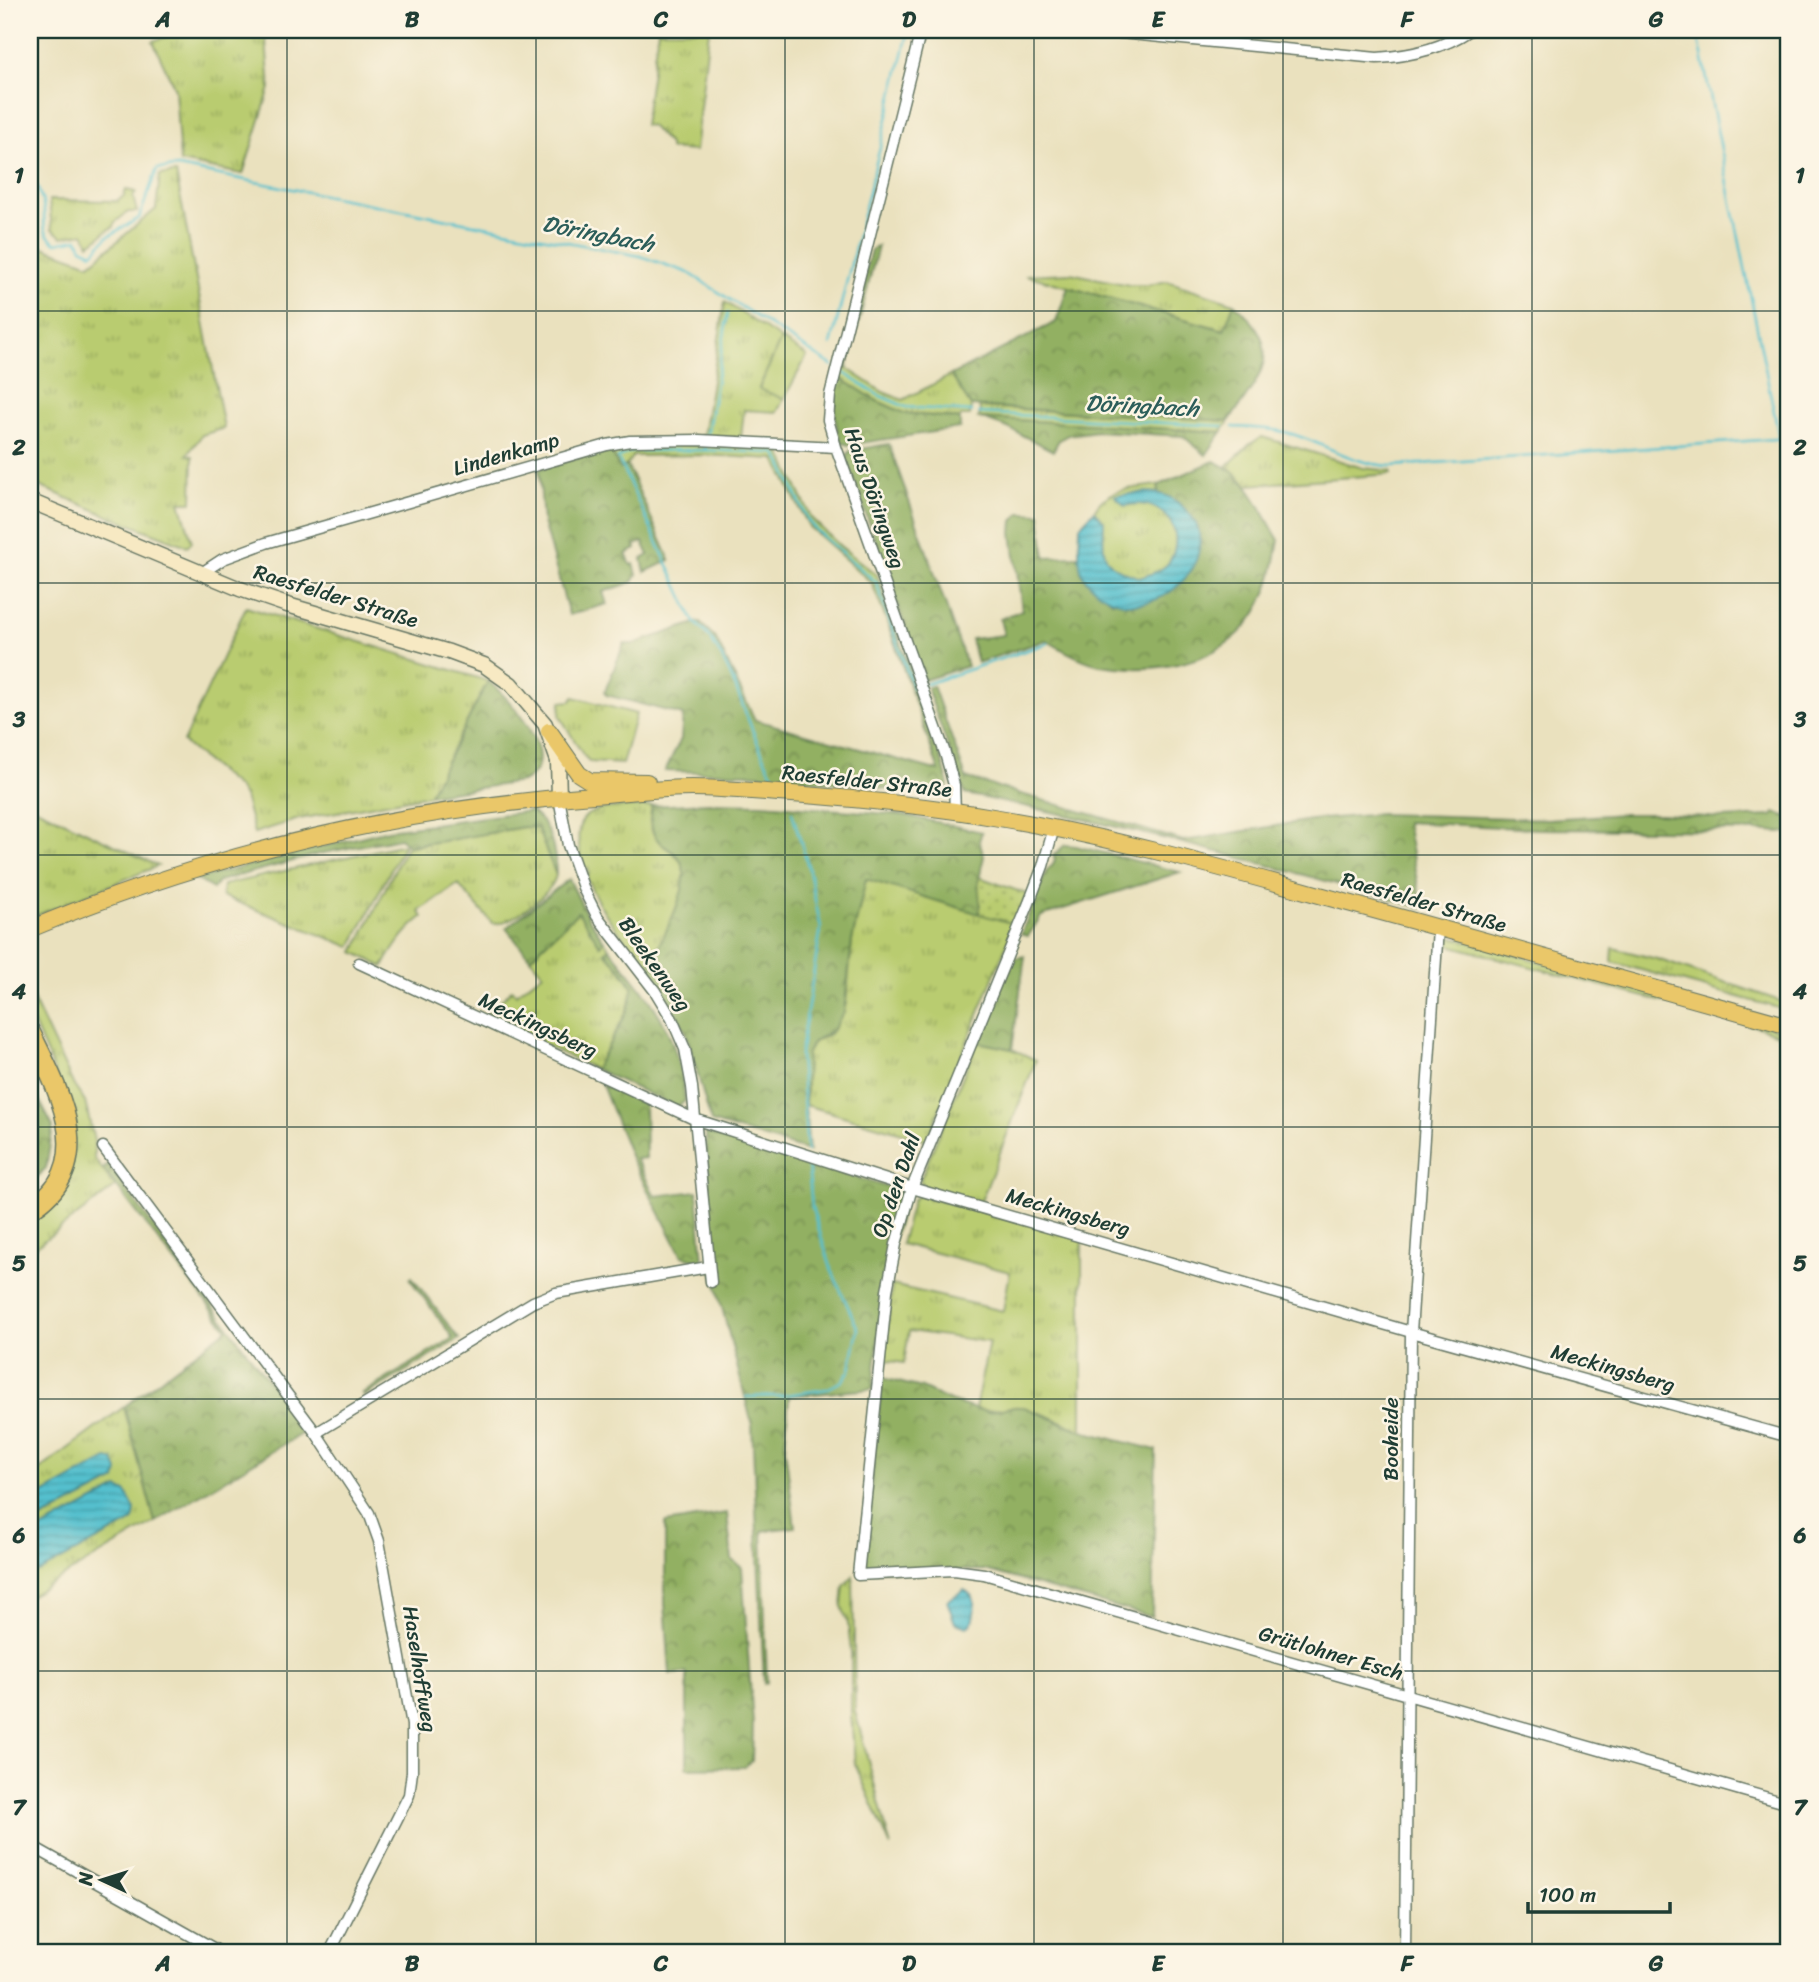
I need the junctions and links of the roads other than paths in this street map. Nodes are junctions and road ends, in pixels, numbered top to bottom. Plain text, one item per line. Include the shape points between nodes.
1 (921, 30) edge
2 (1089, 30) edge
3 (1470, 30) edge
4 (835, 447) junction
5 (30, 501) edge
6 (201, 574) junction
7 (549, 731) junction
8 (691, 788) junction
9 (559, 798) junction
10 (955, 811) junction
11 (1054, 828) junction
12 (1438, 928) junction
13 (30, 929) edge
14 (359, 963) dead end
15 (1789, 1026) edge
16 (30, 1032) edge
17 (30, 1048) edge
18 (694, 1119) junction
19 (103, 1147) dead end
20 (912, 1188) junction
21 (30, 1199) edge
22 (30, 1209) edge
23 (708, 1267) junction
24 (710, 1282) dead end
25 (1411, 1332) junction
26 (316, 1433) junction
27 (1789, 1437) edge
28 (858, 1575) joint
29 (1408, 1695) junction
30 (1789, 1804) edge
31 (30, 1845) edge
32 (220, 1952) edge
33 (330, 1952) edge
34 (1405, 1952) edge

1 - 4 street, Haus Döringweg via 830,395 828,420
2 - 3 street via 1377,58 1423,52
4 - 6 street, Lindenkamp via 699,440 607,445 266,543 223,559
4 - 10 street, Haus Döringweg via 945,753
5 - 6 main road, Raesfelder Straße
6 - 7 main road, Raesfelder Straße via 475,661 511,684
7 - 8 main road via 579,774 590,781
7 - 9 main road, Raesfelder Straße via 558,761
8 - 9 main road, Raesfelder Straße
8 - 10 main road, Raesfelder Straße via 872,800
9 - 13 main road via 429,814 304,838 168,877
9 - 18 street, Bleekenweg via 583,890 679,1033 689,1068
10 - 11 main road, Raesfelder Straße
11 - 12 main road, Raesfelder Straße
11 - 20 street, Op den Dahl via 1029,903
12 - 15 main road, Raesfelder Straße
12 - 25 street, Booheide
14 - 18 street, Meckingsberg
16 - 22 highway via 61,1100 69,1145 54,1186
17 - 21 highway via 52,1093 63,1137 55,1170
18 - 20 street, Meckingsberg
18 - 23 street, Bleekenweg
19 - 26 street, Haselhoffweg
20 - 25 street, Meckingsberg
20 - 28 street, Op den Dahl via 888,1280
23 - 24 street, Bleekenweg
23 - 26 street via 556,1293 533,1302
25 - 27 street, Meckingsberg
25 - 29 street, Booheide
26 - 33 street, Haselhoffweg via 375,1527 412,1725 409,1795
28 - 29 street, Grütlohner Esch via 954,1570 984,1574
29 - 30 street, Grütlohner Esch
29 - 34 street, Booheide
31 - 32 street

